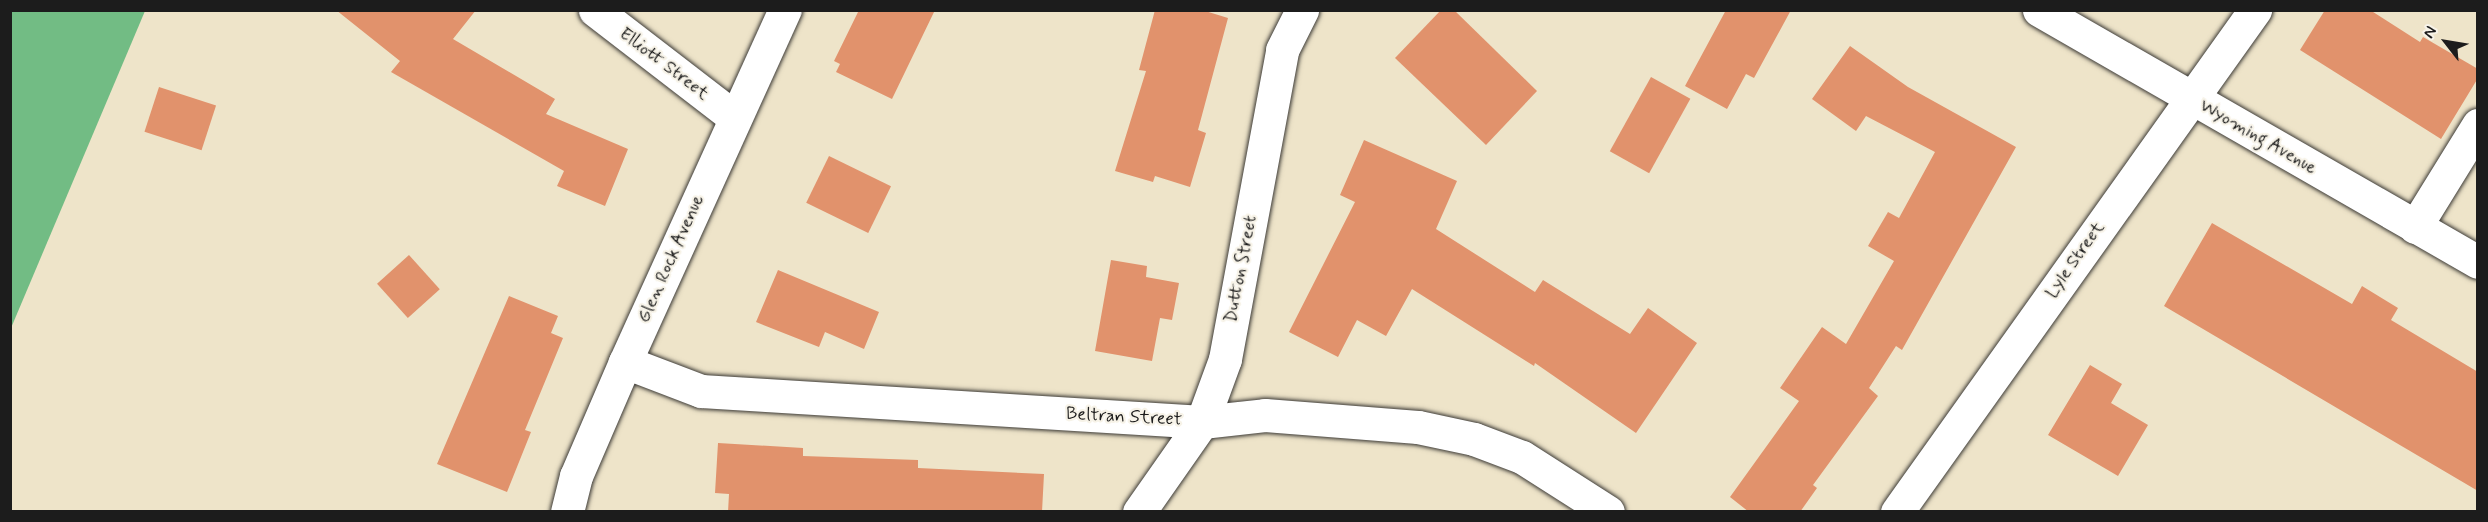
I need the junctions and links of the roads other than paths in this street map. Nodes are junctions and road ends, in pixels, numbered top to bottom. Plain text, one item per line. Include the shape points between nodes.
1 (595, 10) edge
2 (785, 10) edge
3 (1302, 10) edge
4 (2039, 10) edge
5 (2255, 10) edge
6 (2190, 98) junction
7 (734, 117) junction
8 (2478, 125) edge
9 (2415, 226) junction
10 (2478, 262) edge
11 (625, 362) junction
12 (1202, 422) junction
13 (567, 512) edge
14 (1139, 512) edge
15 (1608, 512) edge
16 (1897, 512) edge

1 - 7 street, Elliott Street
2 - 7 street, Glen Rock Avenue
3 - 12 street, Dutton Street via 1282,50 1225,358
4 - 6 street, Wyoming Avenue
5 - 6 street, Lyle Street
6 - 9 street, Wyoming Avenue
6 - 16 street, Lyle Street
7 - 11 street, Glen Rock Avenue
8 - 9 street
9 - 10 street, Wyoming Avenue
11 - 12 street, Beltran Street via 701,390
11 - 13 street, Glen Rock Avenue via 576,476
12 - 14 street, Dutton Street
12 - 15 street, Beltran Street via 1265,415 1449,433 1522,457

